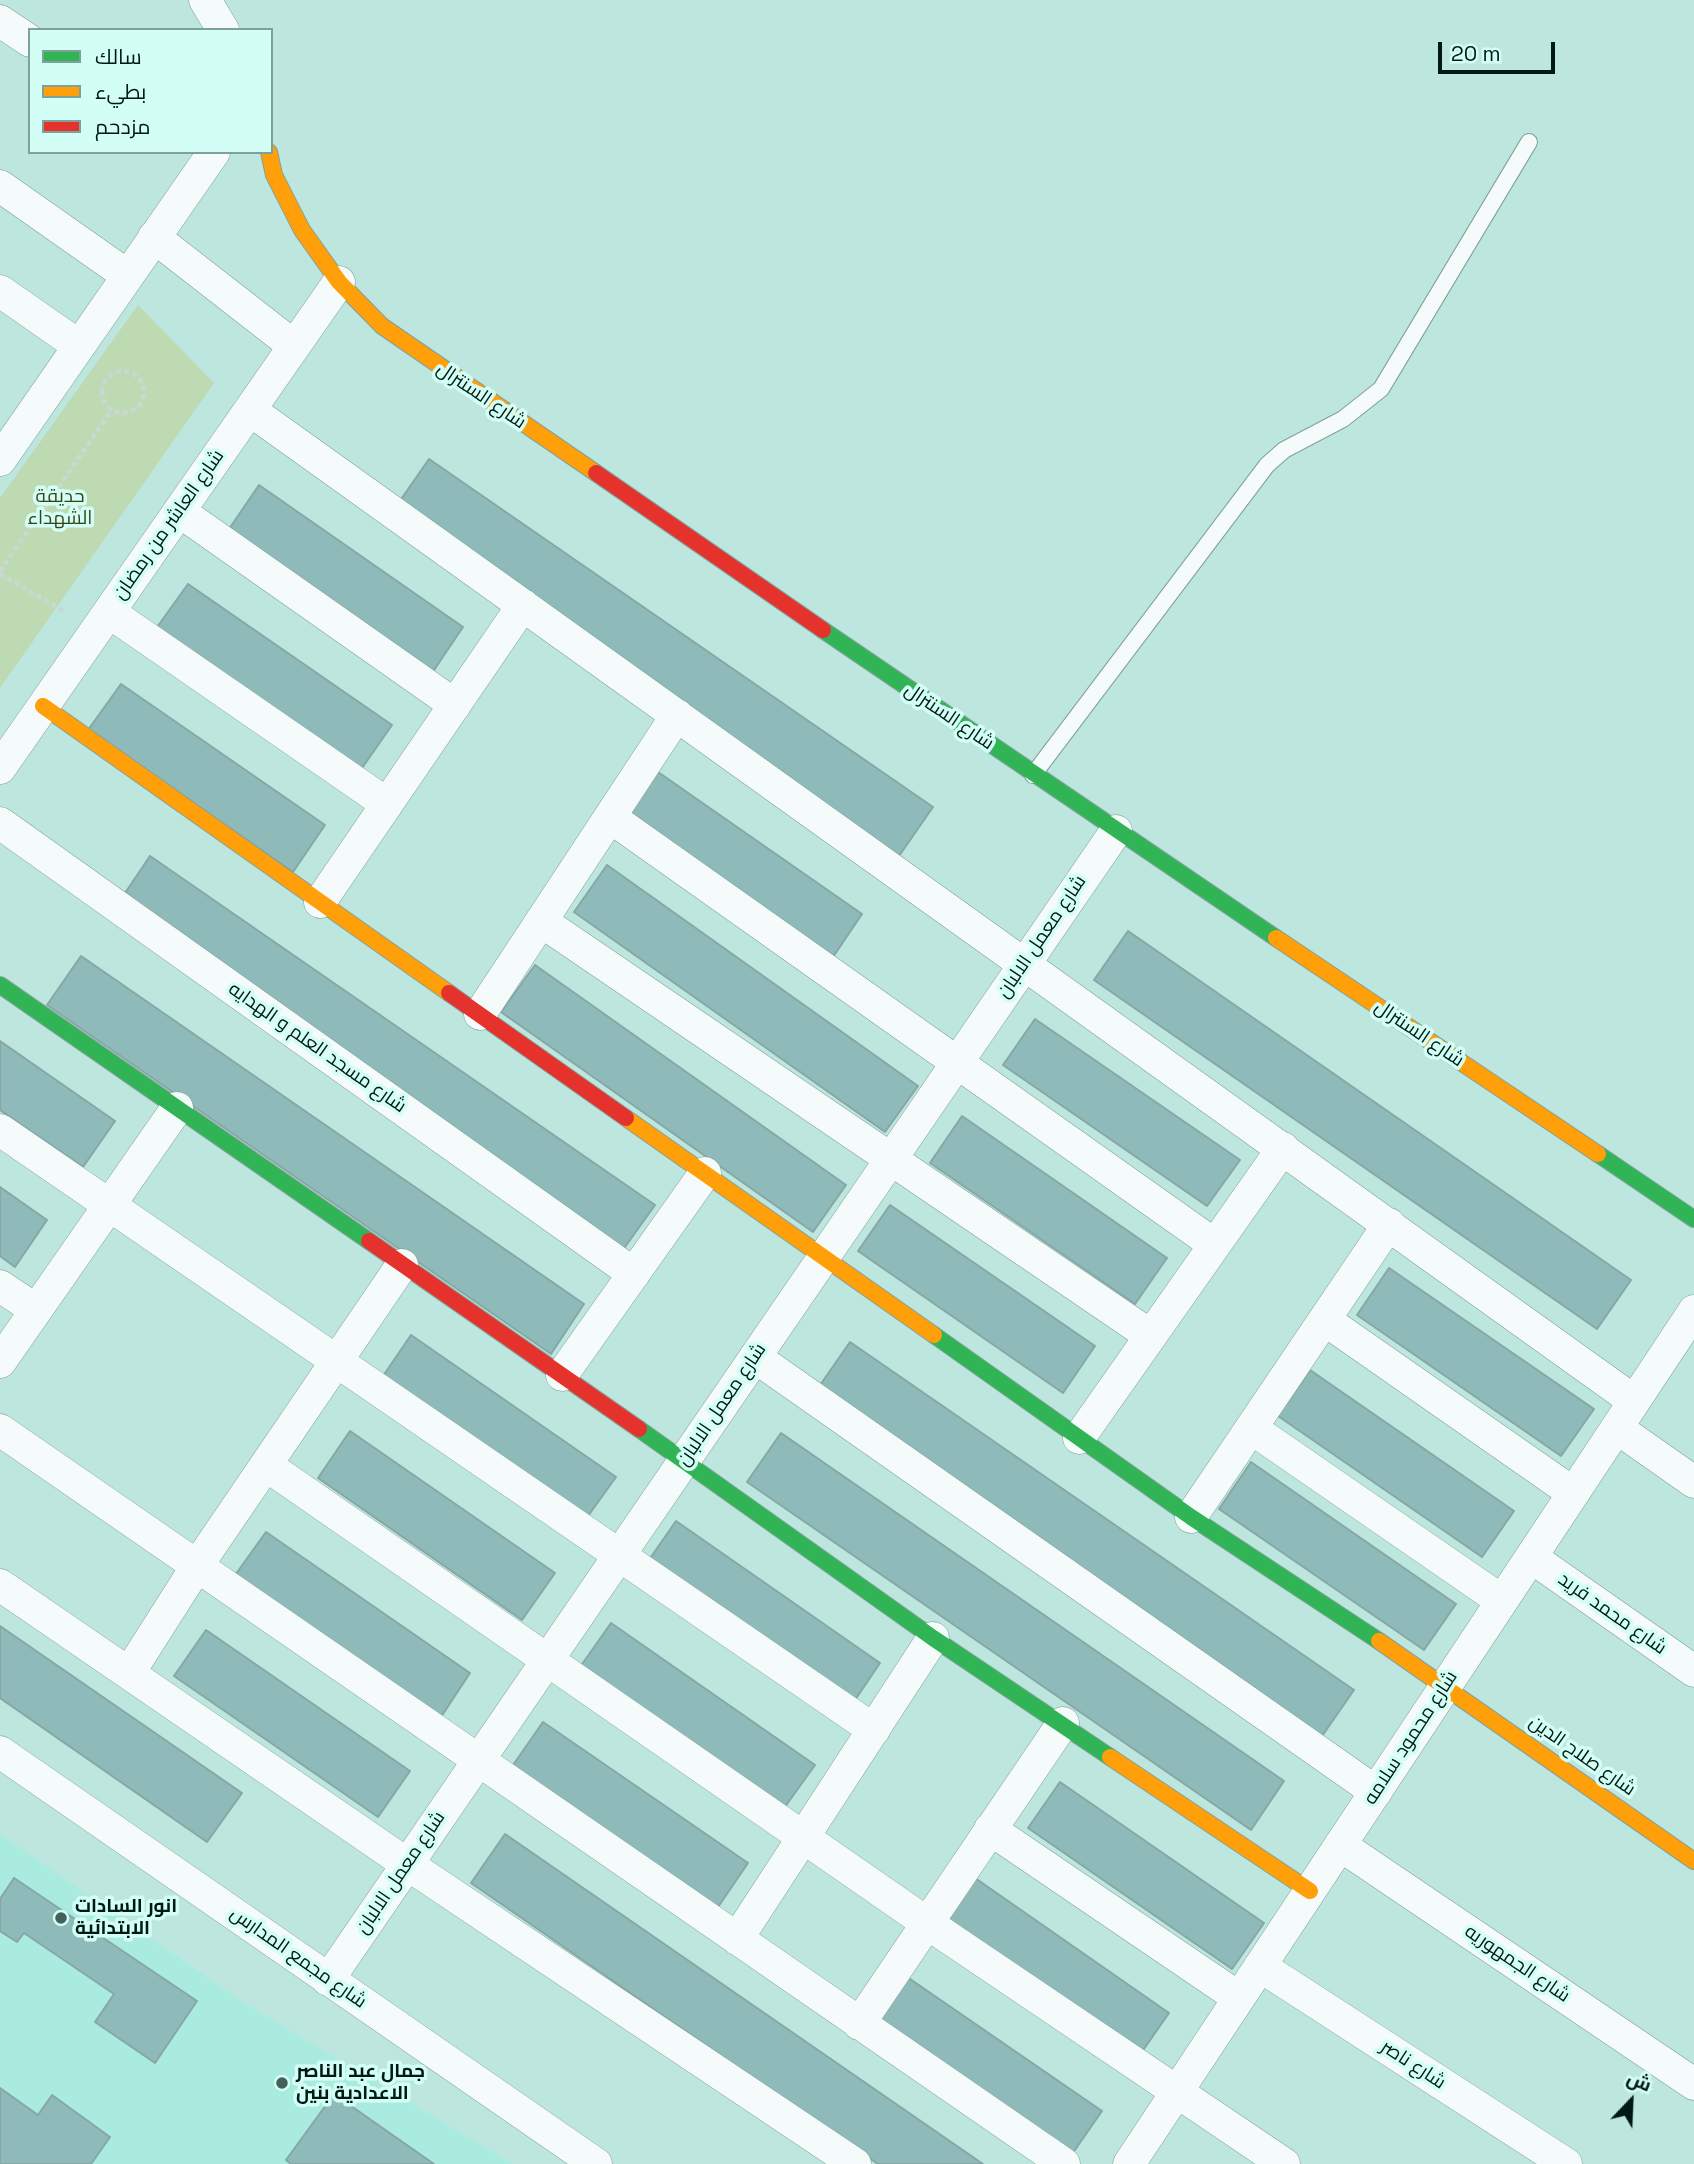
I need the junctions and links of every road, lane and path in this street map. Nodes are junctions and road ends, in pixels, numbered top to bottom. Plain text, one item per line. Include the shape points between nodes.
1 (205, 0) edge
2 (0, 21) edge
3 (222, 28) edge
4 (28, 40) edge
5 (1530, 142) dead end
6 (269, 154) edge
7 (205, 155) edge
8 (0, 186) edge
9 (154, 237) junction
10 (128, 276) junction
11 (339, 282) junction
12 (0, 291) edge
13 (79, 346) junction
14 (294, 346) junction
15 (112, 410) junction
16 (250, 410) junction
17 (5, 443) edge
18 (179, 511) junction
19 (0, 573) edge
20 (523, 605) junction
21 (102, 621) junction
22 (455, 705) junction
23 (43, 706) junction
24 (677, 715) junction
25 (0, 768) edge
26 (1033, 775) junction
27 (387, 804) junction
28 (610, 817) junction
29 (0, 823) edge
30 (1116, 831) junction
31 (320, 902) junction
32 (541, 921) junction
33 (1024, 963) junction
34 (0, 985) edge
35 (480, 1014) junction
36 (957, 1062) junction
37 (177, 1108) junction
38 (0, 1130) edge
39 (1283, 1148) junction
40 (891, 1159) junction
41 (705, 1173) junction
42 (109, 1205) junction
43 (1694, 1219) edge
44 (1389, 1224) junction
45 (1215, 1245) junction
46 (823, 1257) junction
47 (402, 1265) junction
48 (634, 1274) junction
49 (0, 1286) edge
50 (36, 1310) junction
51 (1694, 1311) edge
52 (1325, 1320) junction
53 (1151, 1336) junction
54 (755, 1357) junction
55 (0, 1362) edge
56 (336, 1363) junction
57 (562, 1375) junction
58 (1634, 1401) junction
59 (1617, 1428) junction
60 (1251, 1429) junction
61 (0, 1430) edge
62 (1079, 1438) junction
63 (684, 1460) junction
64 (266, 1465) junction
65 (1694, 1482) edge
66 (1573, 1493) junction
67 (1191, 1517) junction
68 (619, 1556) junction
69 (1531, 1558) junction
70 (197, 1566) junction
71 (0, 1585) edge
72 (1502, 1601) junction
73 (933, 1638) junction
74 (548, 1660) junction
75 (1694, 1671) edge
76 (129, 1673) junction
77 (1446, 1685) junction
78 (1063, 1723) junction
79 (874, 1730) junction
80 (0, 1752) edge
81 (479, 1760) junction
82 (1376, 1792) junction
83 (990, 1829) junction
84 (804, 1837) junction
85 (1340, 1845) junction
86 (1694, 1861) edge
87 (407, 1864) junction
88 (1310, 1891) junction
89 (928, 1923) junction
90 (737, 1940) junction
91 (1260, 1966) junction
92 (328, 1980) junction
93 (1239, 1998) junction
94 (859, 2024) junction
95 (1694, 2084) edge
96 (1177, 2091) junction
97 (596, 2164) edge
98 (855, 2164) edge
99 (1064, 2164) edge
100 (1129, 2164) edge
101 (1284, 2164) edge
102 (1566, 2164) edge

1 - 3 street
2 - 4 street
5 - 26 lane via 1381,389 1343,419 1284,450 1266,465
6 - 11 street, شارع السنترال via 274,174 302,230
7 - 9 street
8 - 10 street
9 - 10 street
9 - 14 street
10 - 13 street
11 - 14 street, شارع العاشر من رمضان
11 - 26 street, شارع السنترال via 382,326 432,362
12 - 13 street
13 - 17 street
14 - 16 street, شارع العاشر من رمضان
15 - 15 path via 133,411 141,403 144,392 134,374 123,371 105,381 104,402
15 - 19 path
16 - 18 street, شارع العاشر من رمضان
16 - 20 street
18 - 21 street, شارع العاشر من رمضان
18 - 22 street
19 - 21 path
20 - 22 street
20 - 24 street
21 - 23 street, شارع العاشر من رمضان
21 - 27 street
22 - 27 street
23 - 25 street, شارع العاشر من رمضان
23 - 31 street, شارع صلاح الدين
24 - 28 street
24 - 33 street
26 - 30 street, شارع السنترال
27 - 31 street
28 - 32 street
28 - 36 street
29 - 48 street, شارع مسجد العلم و الهدايه
30 - 33 street, شارع معمل الالبان
30 - 43 street, شارع السنترال
31 - 35 street, شارع صلاح الدين
32 - 35 street
32 - 40 street
33 - 36 street, شارع معمل الالبان
33 - 39 street
34 - 37 street
35 - 41 street, شارع صلاح الدين
36 - 40 street, شارع معمل الالبان
36 - 45 street
37 - 42 street
37 - 47 street
38 - 42 street
39 - 44 street
39 - 45 street
40 - 46 street, شارع معمل الالبان
40 - 53 street
41 - 46 street, شارع صلاح الدين
41 - 48 street
42 - 50 street
42 - 56 street
44 - 52 street
44 - 58 street
45 - 53 street
46 - 54 street, شارع معمل الالبان
46 - 62 street, شارع صلاح الدين
47 - 56 street
47 - 57 street
48 - 57 street
49 - 50 street
50 - 55 street
51 - 58 street, شارع محمود سلامه
52 - 60 street
52 - 66 street
53 - 62 street
54 - 63 street, شارع معمل الالبان
54 - 82 street
56 - 64 street
56 - 68 street
57 - 63 street
58 - 59 street, شارع محمود سلامه
59 - 65 street
59 - 66 street, شارع محمود سلامه
60 - 67 street
60 - 72 street
61 - 70 street
62 - 67 street, شارع صلاح الدين
63 - 68 street, شارع معمل الالبان
63 - 73 street
64 - 70 street
64 - 74 street
66 - 69 street, شارع محمود سلامه
67 - 77 street, شارع صلاح الدين
68 - 74 street, شارع معمل الالبان
68 - 79 street
69 - 72 street, شارع محمود سلامه
69 - 75 street, شارع محمد فريد
70 - 76 street
70 - 81 street
71 - 76 street
72 - 77 street, شارع محمود سلامه
73 - 78 street
73 - 79 street
74 - 81 street, شارع معمل الالبان
74 - 84 street
76 - 87 street
77 - 82 street, شارع محمود سلامه
77 - 86 street, شارع صلاح الدين
78 - 83 street
78 - 88 street
79 - 84 street
80 - 92 street, شارع مجمع المدارس
81 - 87 street, شارع معمل الالبان
81 - 90 street
82 - 85 street, شارع محمود سلامه
83 - 89 street
83 - 93 street
84 - 89 street
84 - 90 street
85 - 88 street, شارع محمود سلامه
85 - 95 street, شارع الجمهوريه
87 - 92 street, شارع معمل الالبان
87 - 98 street
88 - 91 street, شارع محمود سلامه
89 - 94 street
89 - 96 street
90 - 94 street
91 - 93 street, شارع محمود سلامه
91 - 102 street, شارع ناصر
92 - 97 street, شارع مجمع المدارس
93 - 96 street, شارع محمود سلامه
94 - 99 street
96 - 100 street, شارع محمود سلامه
96 - 101 street

